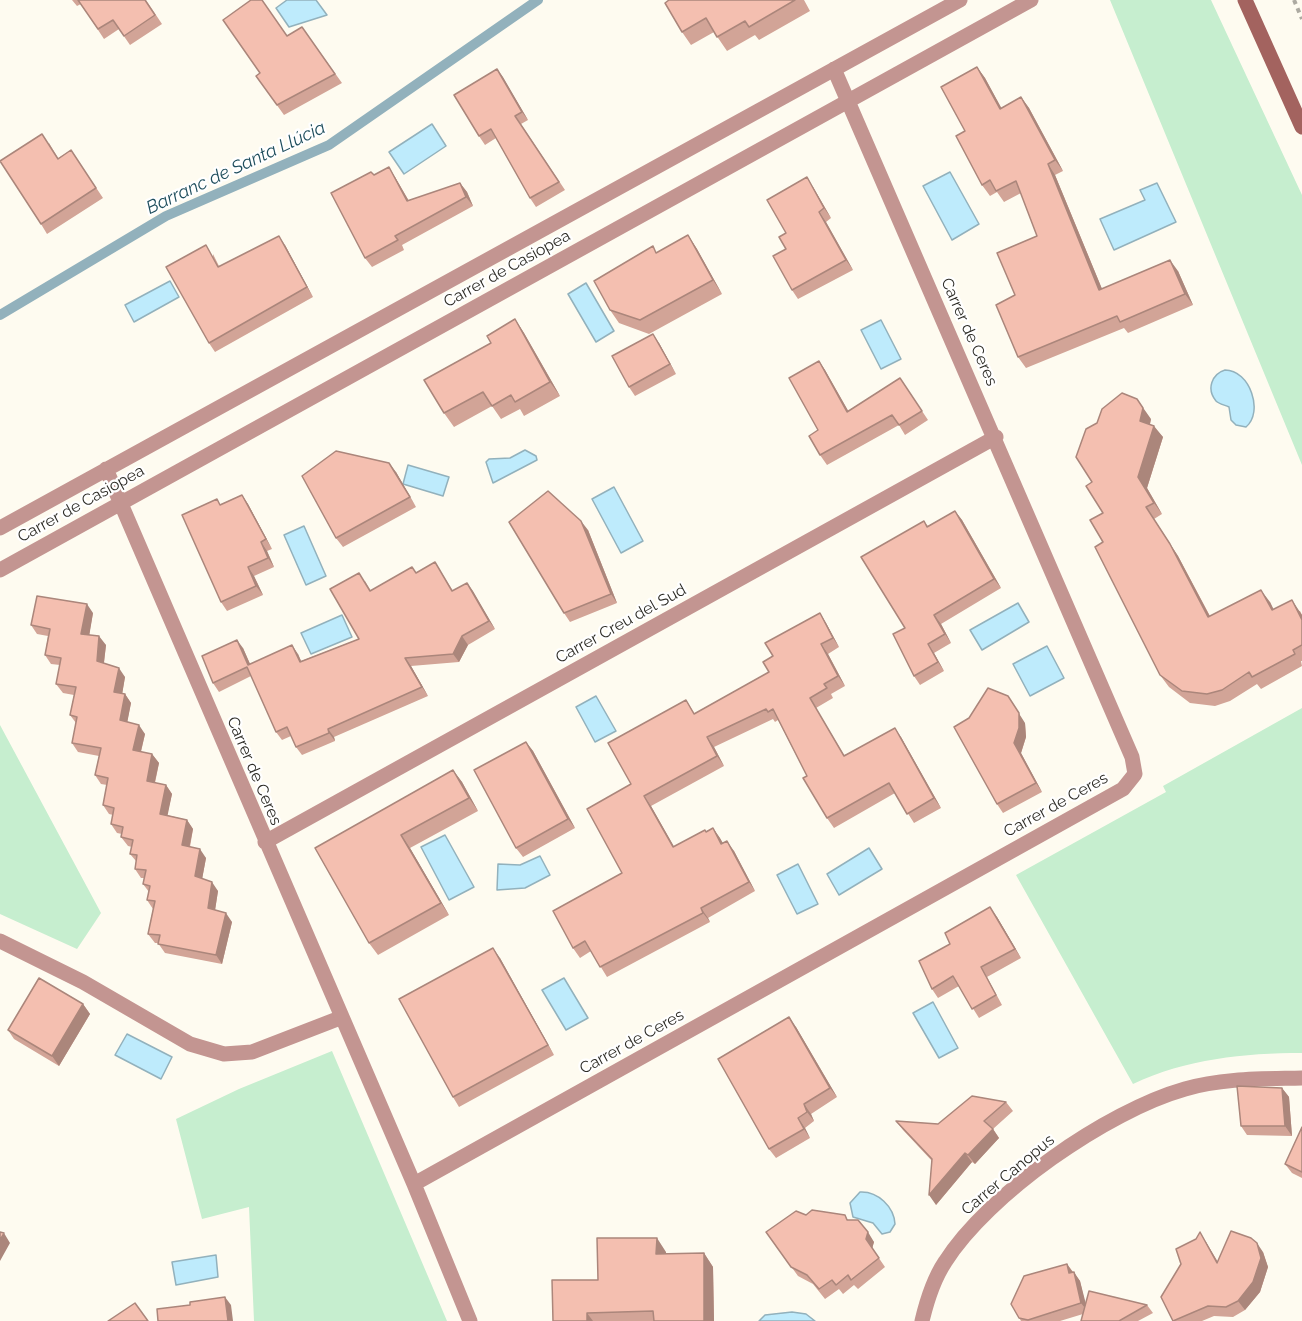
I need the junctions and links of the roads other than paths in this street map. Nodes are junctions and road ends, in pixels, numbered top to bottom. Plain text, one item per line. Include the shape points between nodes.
1 (960, 0) edge
2 (1031, 0) edge
3 (1245, 0) edge
4 (834, 69) junction
5 (848, 101) junction
6 (1302, 128) edge
7 (996, 437) junction
8 (106, 469) junction
9 (120, 502) junction
10 (0, 528) edge
11 (0, 570) edge
12 (265, 842) junction
13 (0, 941) edge
14 (340, 1018) junction
15 (1302, 1078) edge
16 (414, 1184) junction
17 (470, 1321) edge
18 (922, 1321) edge

1 - 4 street, Carrer de Casiopea
2 - 5 street, Carrer de Casiopea
3 - 6 street
4 - 5 street, Carrer de Ceres
4 - 8 street, Carrer de Casiopea
5 - 7 street, Carrer de Ceres
5 - 9 street, Carrer de Casiopea
7 - 12 street, Carrer Creu del Sud
7 - 16 street, Carrer de Ceres via 1132,757 1133,780
8 - 9 street, Carrer de Ceres
8 - 10 street, Carrer de Casiopea
9 - 11 street, Carrer de Casiopea
9 - 12 street, Carrer de Ceres
12 - 14 street, Carrer de Ceres
13 - 14 street via 83,982 190,1044 224,1054 252,1053
14 - 16 street, Carrer de Ceres
15 - 18 street, Carrer Canopus via 1254,1079 1185,1089 1134,1109 1078,1140 1004,1198 955,1247 936,1277
16 - 17 street, Carrer de Ceres

